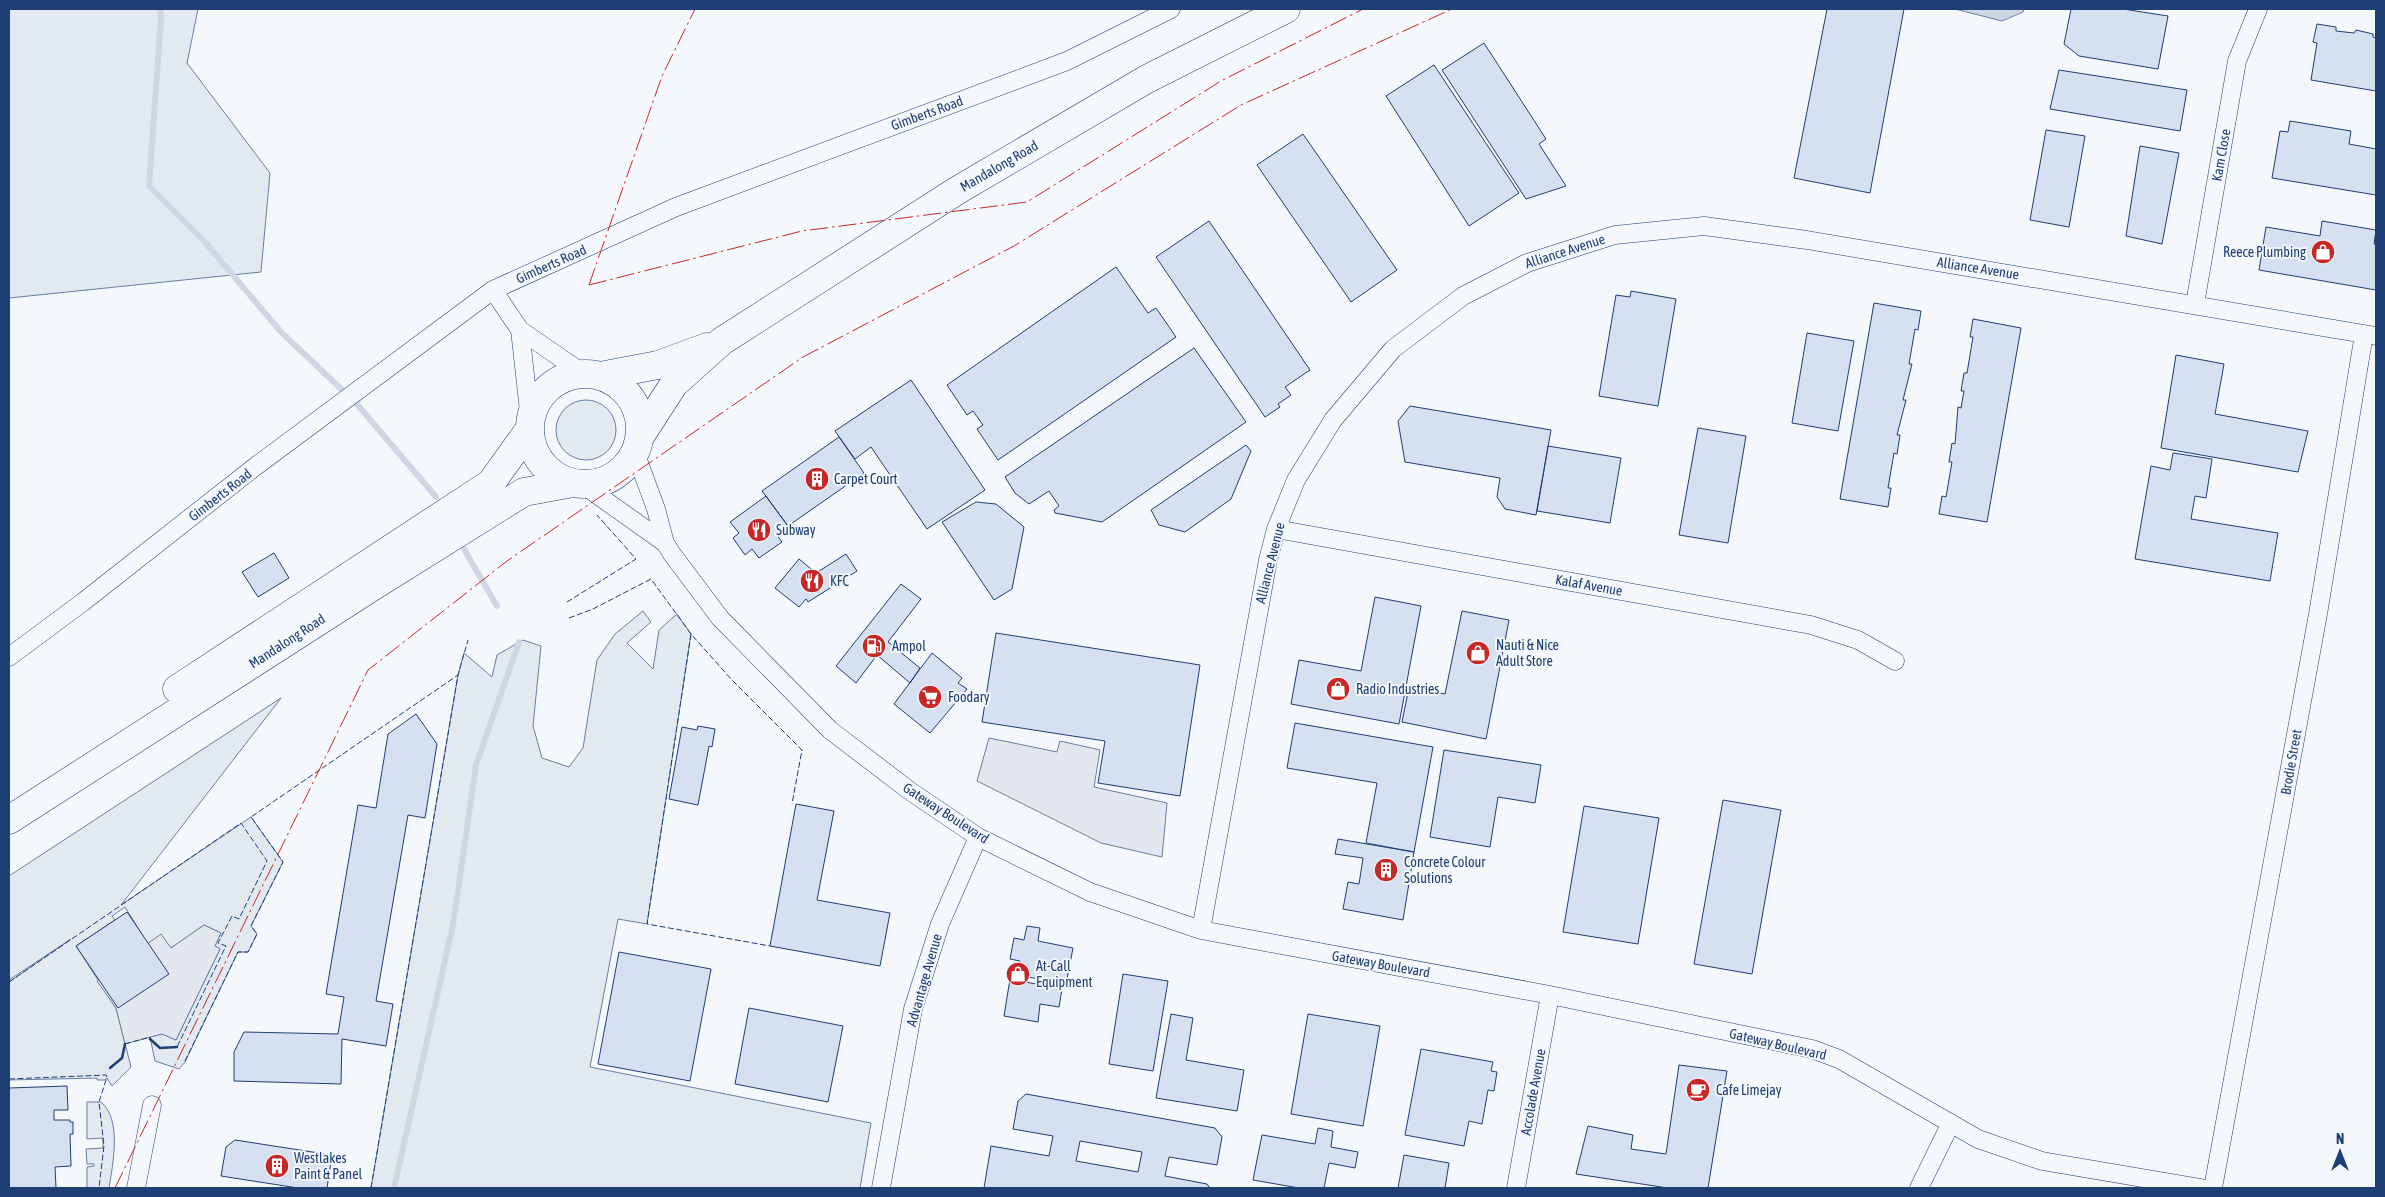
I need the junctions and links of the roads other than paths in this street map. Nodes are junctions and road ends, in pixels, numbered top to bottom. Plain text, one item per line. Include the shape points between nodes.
1 (1171, 9) edge
2 (1286, 9) edge
3 (2258, 9) edge
4 (493, 290) junction
5 (2195, 304) junction
6 (520, 330) junction
7 (2370, 335) edge
8 (722, 341) junction
9 (592, 375) junction
10 (530, 425) junction
11 (637, 445) junction
12 (578, 483) junction
13 (1276, 529) junction
14 (665, 544) junction
15 (9, 657) edge
16 (1895, 662) dead end
17 (9, 800) edge
18 (9, 820) edge
19 (978, 837) junction
20 (1201, 930) junction
21 (1550, 995) junction
22 (152, 1105) dead end
23 (1951, 1123) junction
24 (136, 1188) edge
25 (881, 1188) edge
26 (1516, 1188) edge
27 (1919, 1188) edge
28 (2201, 1188) edge
29 (2212, 1188) edge

1 - 4 street, Gimberts Road via 1067,61 676,207
2 - 8 main road, Mandalong Road via 1147,79 975,180
3 - 5 street, Kam Close via 2237,61
4 - 6 street
4 - 15 street, Gimberts Road via 256,466
5 - 7 street, Alliance Avenue
5 - 13 street, Alliance Avenue via 1817,241 1704,226 1615,235 1527,262 1463,296 1393,349 1333,420 1296,480
6 - 9 street
6 - 10 street
7 - 29 street, Brodie Street
8 - 9 main road, Mandalong Road via 658,365
8 - 11 main road, Mandalong Road via 674,384
9 - 10 main road via 572,376 556,382 542,393 534,406
9 - 11 main road via 613,382 633,402 640,424
10 - 12 main road via 532,446 545,468 554,475
10 - 17 main road, Mandalong Road via 491,483
11 - 12 main road via 626,466 615,475 600,482
11 - 14 street, Gateway Boulevard
12 - 14 street, Gateway Boulevard
12 - 18 main road, Mandalong Road via 524,492
13 - 16 street, Kalaf Avenue via 1811,625 1858,640
13 - 20 street, Alliance Avenue via 1253,636
14 - 19 street, Gateway Boulevard via 720,618 830,730 910,791
19 - 20 street, Gateway Boulevard via 1090,892
19 - 25 street, Advantage Avenue via 940,924 913,1009
20 - 21 street, Gateway Boulevard
21 - 23 street, Gateway Boulevard via 1812,1050 1839,1059
21 - 26 street, Accolade Avenue
22 - 24 street
23 - 27 street
23 - 28 street, Gateway Boulevard via 1978,1139 2042,1160

